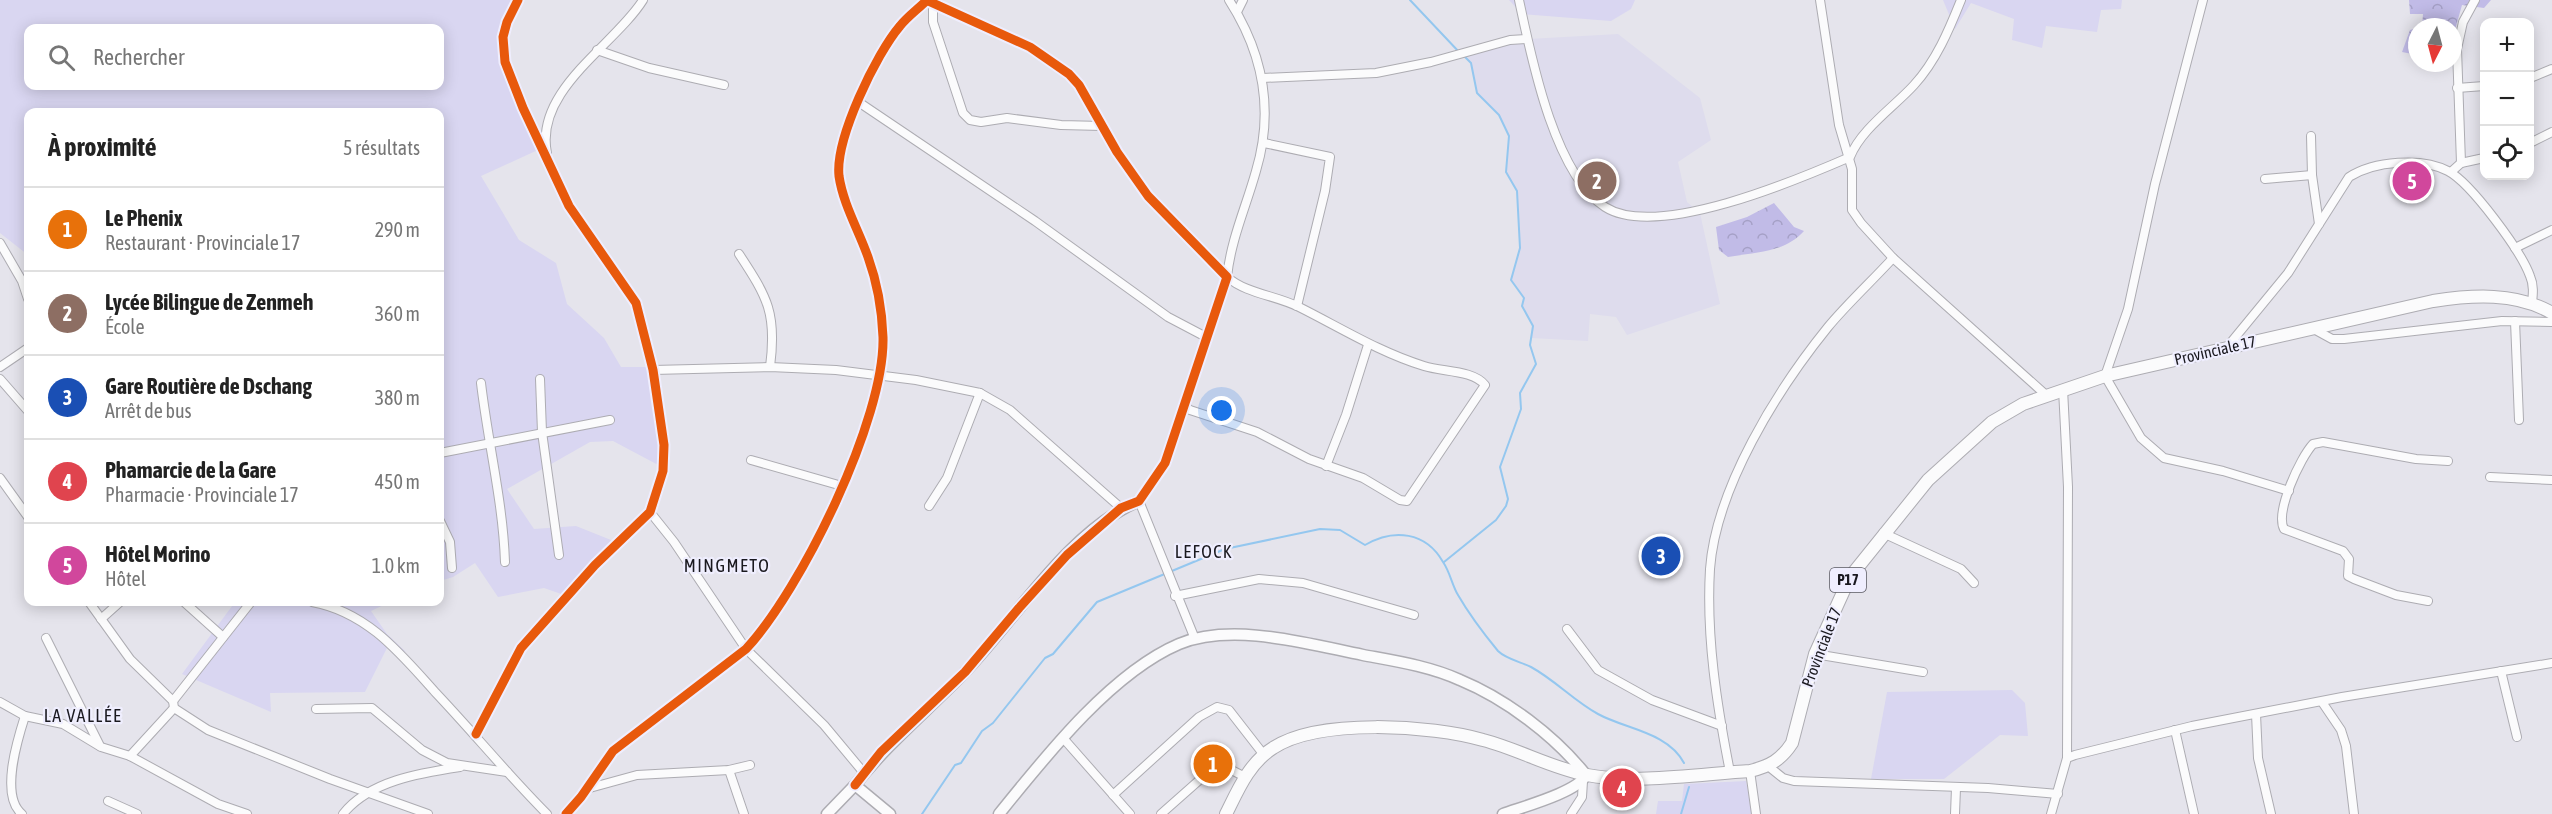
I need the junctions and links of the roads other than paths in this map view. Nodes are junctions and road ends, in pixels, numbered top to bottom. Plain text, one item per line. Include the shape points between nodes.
1 (518, 0) edge
2 (643, 0) edge
3 (1229, 0) edge
4 (1243, 0) edge
5 (1519, 0) edge
6 (1820, 0) edge
7 (1961, 0) edge
8 (2203, 0) edge
9 (2475, 0) edge
10 (927, 1) edge
11 (1237, 12) junction
12 (1527, 39) junction
13 (597, 50) junction
14 (2552, 69) edge
15 (2534, 76) edge
16 (1263, 78) junction
17 (724, 85) dead end
18 (2480, 86) edge
19 (2457, 88) junction
20 (857, 101) junction
21 (1102, 126) junction
22 (2552, 132) edge
23 (2311, 136) dead end
24 (2534, 141) edge
25 (1264, 142) junction
26 (1850, 157) junction
27 (2480, 159) edge
28 (2461, 163) junction
29 (549, 164) junction
30 (2451, 172) junction
31 (2312, 175) junction
32 (2265, 179) dead end
33 (2319, 224) junction
34 (2552, 230) edge
35 (0, 243) edge
36 (2516, 248) junction
37 (739, 254) dead end
38 (1893, 258) junction
39 (1227, 277) junction
40 (24, 287) edge
41 (1297, 306) junction
42 (2545, 307) edge
43 (2515, 321) junction
44 (2552, 322) edge
45 (2312, 328) junction
46 (1206, 337) junction
47 (1368, 345) junction
48 (2228, 346) junction
49 (24, 351) edge
50 (0, 367) edge
51 (770, 367) junction
52 (653, 370) junction
53 (879, 375) junction
54 (2105, 376) junction
55 (0, 379) edge
56 (540, 379) dead end
57 (481, 383) dead end
58 (2063, 389) junction
59 (980, 393) junction
60 (2046, 395) junction
61 (1184, 405) junction
62 (24, 406) edge
63 (610, 420) dead end
64 (2519, 420) dead end
65 (542, 432) junction
66 (488, 444) junction
67 (444, 452) edge
68 (751, 460) dead end
69 (2448, 461) dead end
70 (1326, 466) junction
71 (2490, 477) dead end
72 (0, 478) edge
73 (2552, 480) edge
74 (842, 486) junction
75 (2289, 491) junction
76 (1139, 501) junction
77 (929, 506) dead end
78 (1121, 508) junction
79 (24, 511) edge
80 (650, 512) junction
81 (444, 529) edge
82 (1883, 533) junction
83 (559, 555) dead end
84 (505, 562) dead end
85 (452, 568) dead end
86 (1974, 583) dead end
87 (1175, 596) junction
88 (2428, 601) dead end
89 (91, 606) edge
90 (116, 606) edge
91 (188, 606) edge
92 (248, 606) edge
93 (322, 606) edge
94 (1414, 615) dead end
95 (101, 619) junction
96 (1567, 628) dead end
97 (223, 637) junction
98 (46, 638) dead end
99 (1195, 639) junction
100 (746, 649) junction
101 (1815, 654) junction
102 (2552, 663) edge
103 (2501, 671) junction
104 (1923, 672) dead end
105 (0, 702) edge
106 (2322, 702) junction
107 (173, 704) junction
108 (316, 709) dead end
109 (2256, 714) junction
110 (25, 716) junction
111 (1722, 726) junction
112 (2175, 730) junction
113 (476, 734) junction
114 (2517, 737) dead end
115 (1063, 738) junction
116 (100, 747) junction
117 (1264, 755) junction
118 (130, 756) junction
119 (2067, 758) junction
120 (750, 765) dead end
121 (1768, 766) junction
122 (464, 767) junction
123 (729, 770) junction
124 (1750, 771) junction
125 (507, 772) junction
126 (1731, 772) junction
127 (864, 773) junction
128 (1245, 777) junction
129 (1584, 778) junction
130 (855, 785) junction
131 (1956, 788) junction
132 (586, 789) junction
133 (367, 792) junction
134 (2058, 794) junction
135 (1113, 795) junction
136 (108, 801) dead end
137 (236, 813) edge
138 (22, 814) edge
139 (137, 814) edge
140 (247, 814) edge
141 (343, 814) edge
142 (428, 814) edge
143 (547, 814) edge
144 (566, 814) edge
145 (744, 814) edge
146 (827, 814) edge
147 (890, 814) edge
148 (999, 814) edge
149 (1130, 814) edge
150 (1161, 814) edge
151 (1226, 814) edge
152 (1503, 814) edge
153 (1570, 814) edge
154 (1756, 814) edge
155 (1955, 814) edge
156 (2051, 814) edge
157 (2194, 814) edge
158 (2271, 814) edge
159 (2354, 814) edge

1 - 29 street via 503,37 505,62
2 - 13 street via 628,21
3 - 11 street
4 - 11 street
5 - 12 street
6 - 26 street via 1839,125
7 - 26 street via 1939,49 1916,83 1853,148
8 - 54 street via 2155,184 2128,309
9 - 19 street via 2459,34
10 - 20 street via 899,26
10 - 21 street via 1052,60 1080,85
10 - 21 street via 963,112 970,120 1007,118
11 - 16 street
12 - 16 street via 1376,73
12 - 26 street via 1546,110 1572,168 1606,208 1628,216 1663,217 1694,211 1799,179
13 - 17 street via 649,68
13 - 29 street via 563,93 548,120 544,141
14 - 15 street
16 - 25 street via 1267,111
18 - 19 street
19 - 28 street
20 - 46 street via 1035,220 1168,317
20 - 53 street via 840,155 839,175 877,288 883,336
21 - 39 street via 1148,196
22 - 24 street
23 - 31 street
25 - 39 street via 1230,247
25 - 41 street via 1330,157
26 - 38 street via 1852,210
27 - 28 street
28 - 30 street
29 - 52 street via 569,206 636,303
30 - 33 street via 2423,164 2389,164 2357,172 2344,184
30 - 36 street
31 - 32 street
31 - 33 street
33 - 48 street via 2288,273
34 - 36 street
35 - 40 street
36 - 42 street
37 - 51 street via 771,311 774,338
38 - 60 street
38 - 111 street via 1828,327 1761,424 1739,469 1717,530 1710,569 1714,674
39 - 41 street via 1238,286
39 - 46 street
41 - 47 street
42 - 45 main road, Provinciale 17 / P17 via 2486,296 2464,297
43 - 44 street
43 - 45 street via 2344,339 2332,339
43 - 64 street
45 - 48 main road, Provinciale 17 / P17
46 - 61 street
47 - 70 street
47 - 70 street via 1422,366 1476,379 1484,382 1485,388 1407,501 1363,478
48 - 54 main road, Provinciale 17 / P17
49 - 50 street
51 - 52 street
51 - 53 street
52 - 80 street via 664,445 663,471
53 - 59 street
53 - 74 street
54 - 58 main road, Provinciale 17 / P17
54 - 75 street via 2141,438 2164,458
55 - 62 street
56 - 65 street
57 - 66 street
58 - 60 main road, Provinciale 17 / P17
58 - 119 street via 2068,487
59 - 77 street via 947,478
59 - 78 street via 1010,410
60 - 82 main road, Provinciale 17 / P17 via 1992,422 1971,439 1928,480
61 - 70 street via 1257,432
61 - 76 street via 1165,463
63 - 65 street
65 - 66 street
65 - 83 street
66 - 67 street
66 - 84 street via 504,518
68 - 74 street
69 - 75 street via 2322,442 2307,450
71 - 73 street
72 - 79 street
74 - 100 street via 798,577
75 - 88 street via 2281,517 2284,529 2343,551 2349,559 2348,576 2364,584
76 - 78 street
76 - 87 street
78 - 127 street via 1068,555 965,672
80 - 100 street
80 - 113 street via 520,648
81 - 85 street via 450,542
82 - 86 street via 1961,569
82 - 101 main road, Provinciale 17 / P17 via 1850,577
87 - 94 street via 1259,579 1303,583
87 - 99 street
89 - 95 street
90 - 95 street
91 - 97 street
92 - 97 street
93 - 113 street via 365,623 383,636
95 - 107 street via 130,659
96 - 111 street via 1598,670 1652,700
97 - 107 street
98 - 116 street
99 - 115 street via 1151,660 1126,678
99 - 129 street via 1246,635 1297,641 1443,673 1509,708 1557,744
100 - 127 street via 824,725
100 - 132 street via 613,751
101 - 104 street
101 - 121 main road, Provinciale 17 / P17 via 1792,743 1784,756
102 - 103 street
103 - 106 street
103 - 114 street
105 - 110 street
106 - 109 street
106 - 159 street via 2341,730 2346,746
107 - 118 street
107 - 133 street via 208,730
108 - 122 street via 372,708 422,750
109 - 112 street
109 - 158 street via 2258,758
110 - 116 street via 63,724
110 - 138 street via 13,752 9,793 10,801
111 - 126 street
112 - 119 street
112 - 157 street
113 - 125 street
115 - 135 street
115 - 148 street
116 - 118 street
117 - 128 main road, Provinciale 17 / P17
117 - 129 main road, Provinciale 17 / P17 via 1312,731 1389,729 1482,739
117 - 135 street via 1229,710 1217,707 1199,717
118 - 137 street
119 - 134 street
120 - 123 street
121 - 124 main road, Provinciale 17 / P17
121 - 131 street via 1794,781
122 - 125 street
122 - 133 street via 424,773
123 - 132 street via 637,775
123 - 145 street
124 - 126 main road, Provinciale 17 / P17
124 - 154 street
125 - 143 street
126 - 129 main road, Provinciale 17 / P17
127 - 130 street
128 - 150 street via 1222,765 1213,768
128 - 151 main road, Provinciale 17 / P17
129 - 152 street
129 - 153 street via 1582,797
130 - 146 street
130 - 147 street
131 - 134 street
131 - 155 street
132 - 144 street
133 - 141 street
133 - 142 street
134 - 156 street
135 - 149 street
136 - 139 street
137 - 140 street

